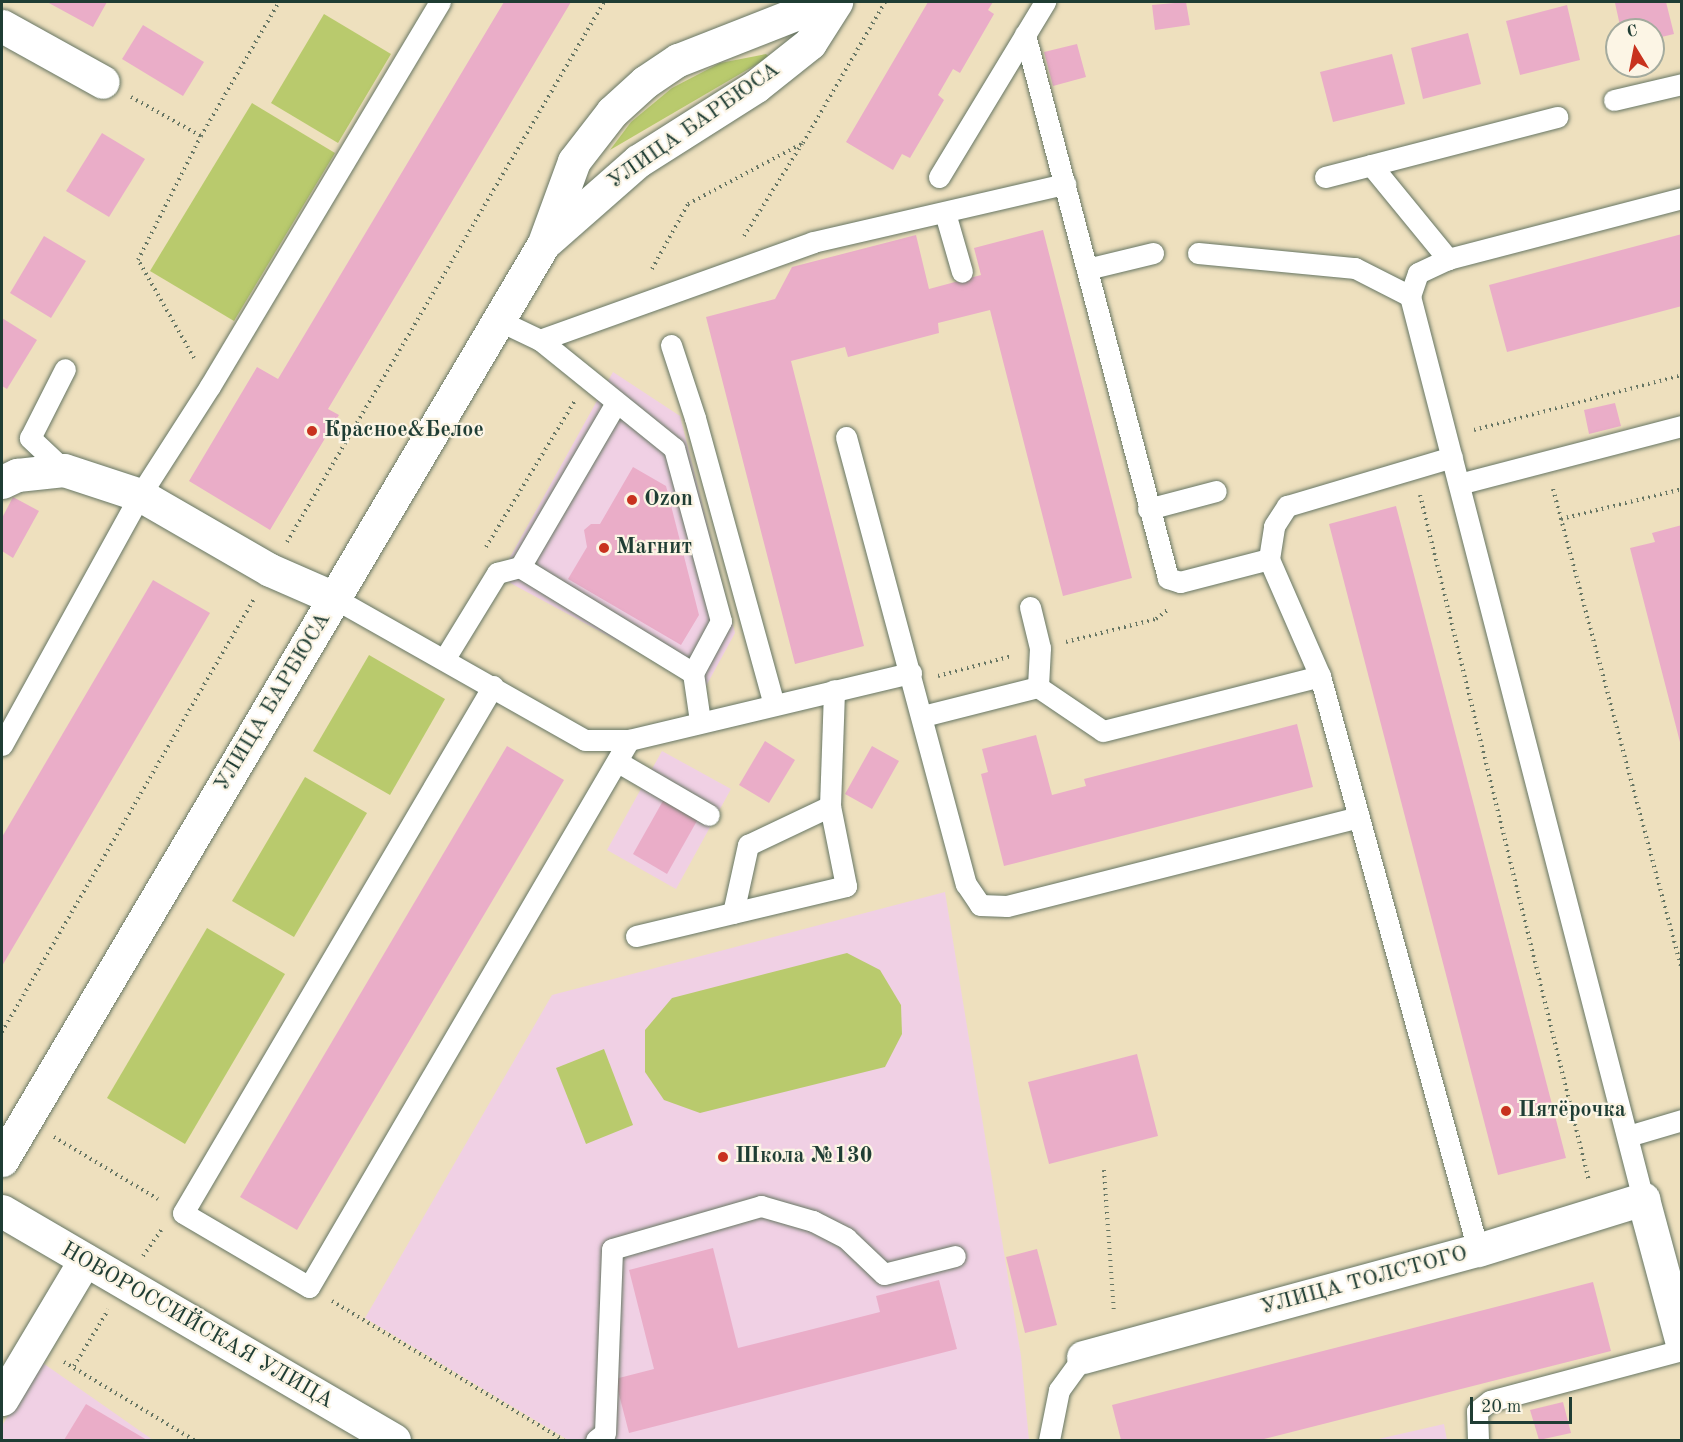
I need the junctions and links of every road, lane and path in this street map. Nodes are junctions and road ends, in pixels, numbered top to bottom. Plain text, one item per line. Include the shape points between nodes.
1 (279, 2) edge
2 (440, 2) edge
3 (604, 2) edge
4 (826, 2) edge
5 (836, 2) edge
6 (1045, 2) edge
7 (2, 26) edge
8 (1025, 35) junction
9 (103, 82) joint
10 (1682, 84) edge
11 (1614, 100) dead end
12 (1557, 117) dead end
13 (201, 136) junction
14 (803, 143) dead end
15 (1371, 165) junction
16 (939, 177) dead end
17 (1325, 177) dead end
18 (1065, 184) junction
19 (1682, 198) edge
20 (945, 213) junction
21 (544, 243) junction
22 (1153, 253) dead end
23 (1198, 253) dead end
24 (1448, 260) junction
25 (1087, 269) junction
26 (962, 272) dead end
27 (718, 278) junction
28 (1410, 296) junction
29 (498, 320) junction
30 (540, 340) junction
31 (671, 345) dead end
32 (65, 369) dead end
33 (1682, 375) edge
34 (210, 386) junction
35 (616, 403) junction
36 (1682, 426) edge
37 (846, 437) dead end
38 (1450, 447) junction
39 (1546, 461) junction
40 (1414, 468) junction
41 (63, 470) junction
42 (2, 482) edge
43 (1459, 484) junction
44 (1682, 489) edge
45 (1216, 491) dead end
46 (140, 495) junction
47 (1148, 509) junction
48 (1561, 519) junction
49 (1269, 559) junction
50 (520, 567) junction
51 (270, 570) junction
52 (334, 598) junction
53 (1173, 606) dead end
54 (1030, 607) dead end
55 (1040, 648) junction
56 (445, 658) junction
57 (693, 673) junction
58 (1320, 676) junction
59 (913, 678) junction
60 (493, 686) junction
61 (1038, 687) junction
62 (834, 690) junction
63 (774, 704) junction
64 (923, 716) junction
65 (700, 721) junction
66 (628, 740) junction
67 (2, 745) edge
68 (618, 762) junction
69 (830, 806) junction
70 (709, 815) dead end
71 (1359, 817) junction
72 (734, 913) junction
73 (636, 936) dead end
74 (1682, 969) edge
75 (2, 1032) edge
76 (24, 1120) junction
77 (1682, 1120) edge
78 (1628, 1136) junction
79 (2, 1160) edge
80 (1104, 1170) dead end
81 (1643, 1199) junction
82 (164, 1203) dead end
83 (2, 1211) edge
84 (1596, 1213) junction
85 (1478, 1250) junction
86 (955, 1257) dead end
87 (85, 1260) junction
88 (309, 1287) junction
89 (1682, 1344) edge
90 (32, 1348) junction
91 (1116, 1348) junction
92 (1682, 1350) edge
93 (1083, 1357) joint
94 (2, 1399) edge
95 (606, 1438) edge
96 (194, 1440) edge
97 (394, 1440) edge
98 (563, 1440) edge
99 (1049, 1440) edge
100 (1478, 1440) edge

1 - 13 path
2 - 34 lane
3 - 51 path
4 - 21 street, УЛИЦА БАРБЮСА via 714,44 678,60 645,82 612,112 574,161
5 - 21 street, УЛИЦА БАРБЮСА via 810,43 756,86 638,160
6 - 8 lane
7 - 9 street
8 - 16 lane
8 - 18 lane
9 - 13 path
10 - 11 lane
12 - 15 lane
13 - 34 path via 138,260
14 - 27 path
15 - 17 lane
15 - 24 lane
18 - 20 lane
18 - 25 lane
19 - 24 lane
20 - 26 lane
20 - 27 lane via 813,242
21 - 29 street, УЛИЦА БАРБЮСА
22 - 25 lane
23 - 28 lane via 1355,268
24 - 28 lane via 1418,273
25 - 47 lane
27 - 30 lane
28 - 38 lane
29 - 30 lane
29 - 52 street, УЛИЦА БАРБЮСА
30 - 35 lane
31 - 63 lane
32 - 41 lane via 30,438
33 - 38 path
34 - 46 lane
35 - 50 lane
35 - 57 lane via 674,448 721,621
36 - 39 lane
37 - 59 lane
38 - 40 lane
38 - 43 lane
39 - 43 lane
39 - 48 path
40 - 49 lane via 1287,506 1274,525
40 - 84 path
41 - 42 street
41 - 46 street
43 - 78 lane
44 - 48 path
45 - 47 lane
46 - 51 street
46 - 67 lane
47 - 49 lane via 1168,578 1180,582
48 - 74 path
49 - 58 lane
50 - 56 lane via 497,573
50 - 57 lane
51 - 52 street
51 - 75 path
52 - 56 lane
52 - 76 street, УЛИЦА БАРБЮСА
53 - 55 path via 1156,618
54 - 55 lane
55 - 59 path
55 - 61 lane
56 - 60 lane
57 - 65 lane
58 - 61 lane via 1102,731
58 - 71 lane
59 - 62 lane
59 - 64 lane
60 - 66 lane via 585,740
60 - 88 lane via 183,1213
61 - 64 lane
62 - 63 lane
62 - 69 lane
63 - 65 lane
64 - 71 lane via 966,884 980,905 1007,906
65 - 66 lane
66 - 68 lane
68 - 70 lane
68 - 88 lane
69 - 72 lane via 748,845
69 - 72 lane via 846,885
71 - 85 lane
72 - 73 lane
76 - 79 street, УЛИЦА БАРБЮСА
76 - 82 path
77 - 78 lane
78 - 81 lane
80 - 91 path
81 - 84 street, УЛИЦА ТОЛСТОГО
81 - 89 street
83 - 87 street, НОВОРОССИЙСКАЯ УЛИЦА
84 - 85 street, УЛИЦА ТОЛСТОГО
85 - 91 street, УЛИЦА ТОЛСТОГО
86 - 95 lane via 884,1274 846,1238 813,1221 761,1206 612,1249
87 - 90 street
87 - 97 street, НОВОРОССИЙСКАЯ УЛИЦА
88 - 98 path
90 - 94 street
90 - 96 path via 74,1366
91 - 93 street, УЛИЦА ТОЛСТОГО
92 - 100 lane via 1490,1401 1477,1411
93 - 99 lane via 1059,1390

